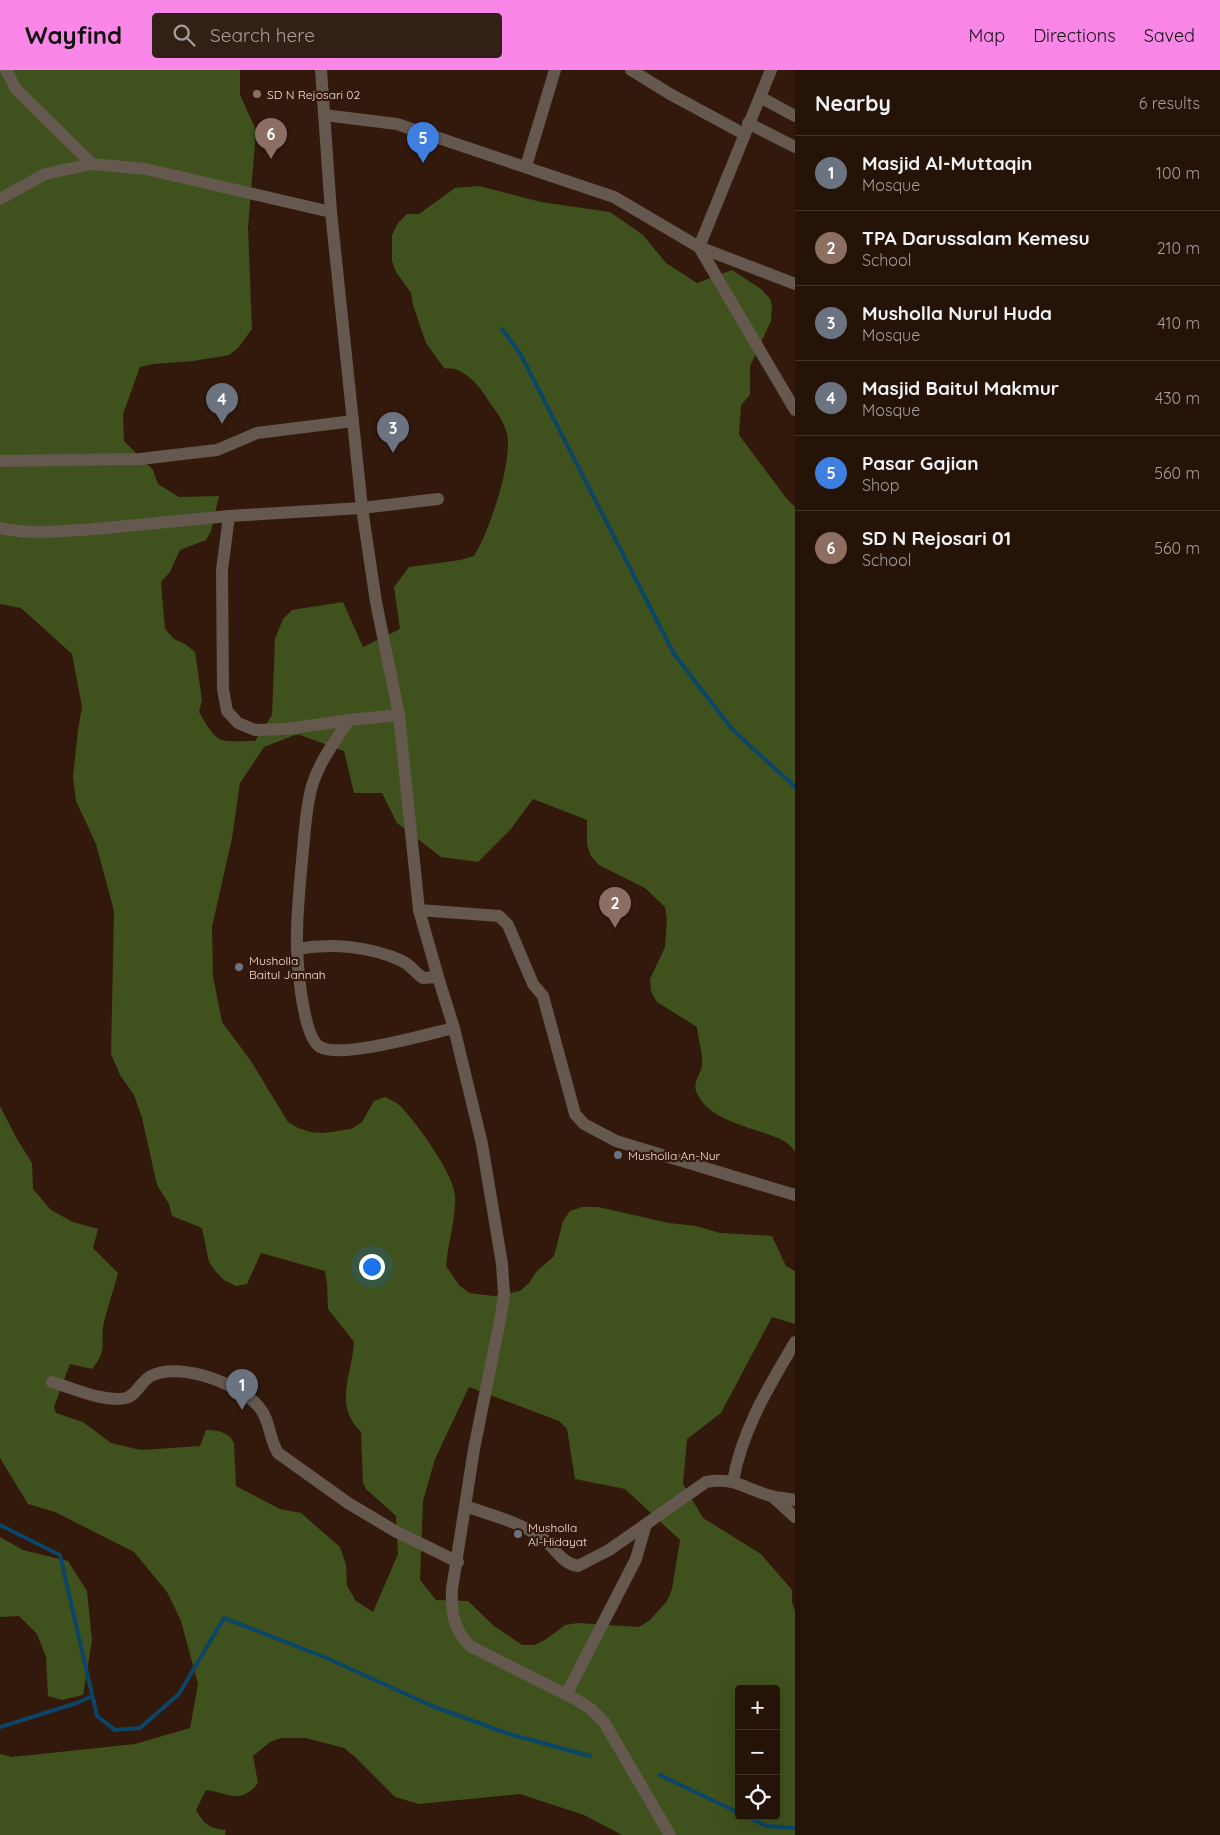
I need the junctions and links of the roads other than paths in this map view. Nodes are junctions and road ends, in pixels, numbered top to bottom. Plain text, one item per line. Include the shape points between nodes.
1 (6, 70) edge
2 (321, 70) edge
3 (555, 70) edge
4 (631, 70) edge
5 (771, 70) edge
6 (760, 98) junction
7 (324, 115) junction
8 (795, 116) edge
9 (746, 129) junction
10 (795, 147) edge
11 (92, 164) junction
12 (526, 166) junction
13 (0, 199) edge
14 (331, 212) junction
15 (699, 247) junction
16 (795, 284) edge
17 (795, 410) edge
18 (353, 421) junction
19 (0, 461) edge
20 (438, 499) dead end
21 (362, 508) junction
22 (229, 516) junction
23 (0, 528) edge
24 (399, 715) junction
25 (349, 720) junction
26 (419, 910) junction
27 (297, 948) junction
28 (438, 977) junction
29 (454, 1028) junction
30 (795, 1195) edge
31 (795, 1342) edge
32 (52, 1382) dead end
33 (733, 1481) junction
34 (772, 1496) junction
35 (795, 1500) edge
36 (465, 1506) junction
37 (795, 1517) edge
38 (646, 1524) junction
39 (458, 1562) junction
40 (566, 1695) junction
41 (670, 1835) edge

1 - 11 street via 16,89
2 - 7 street
3 - 12 street
4 - 9 street via 670,94
5 - 6 street
6 - 8 street
6 - 9 street
7 - 12 street via 397,124
7 - 14 street
9 - 10 street
9 - 15 street
11 - 13 street via 45,174
11 - 14 street via 146,169
12 - 15 street via 614,197
14 - 18 street
15 - 16 street
15 - 17 street
18 - 19 street via 257,434 217,450 140,459
18 - 21 street
20 - 21 street
21 - 22 street
21 - 24 street via 376,602
22 - 23 street via 46,533
22 - 25 street via 222,570 223,689 227,711 238,723 255,730
24 - 25 street
24 - 26 street
25 - 27 street via 324,758 312,786 300,877
26 - 28 street
26 - 30 street via 499,916 508,925 532,984 543,996 575,1114 584,1124 616,1141
27 - 28 street via 319,945 363,950 403,961 423,978
27 - 29 street via 309,1033 321,1047 361,1049
28 - 29 street
29 - 36 street via 482,1144 504,1294
31 - 33 street via 763,1397 741,1446
32 - 39 street via 107,1398 127,1398 151,1376 169,1371 189,1372 225,1383 250,1396 261,1409 278,1453 356,1507
33 - 34 street
33 - 38 street via 706,1482
34 - 35 street
34 - 37 street
36 - 38 street via 528,1530 544,1540 569,1564 578,1566 609,1550
36 - 39 street
38 - 40 street via 636,1559
39 - 40 street via 451,1606 460,1635 470,1646
40 - 41 street via 591,1709 604,1722

